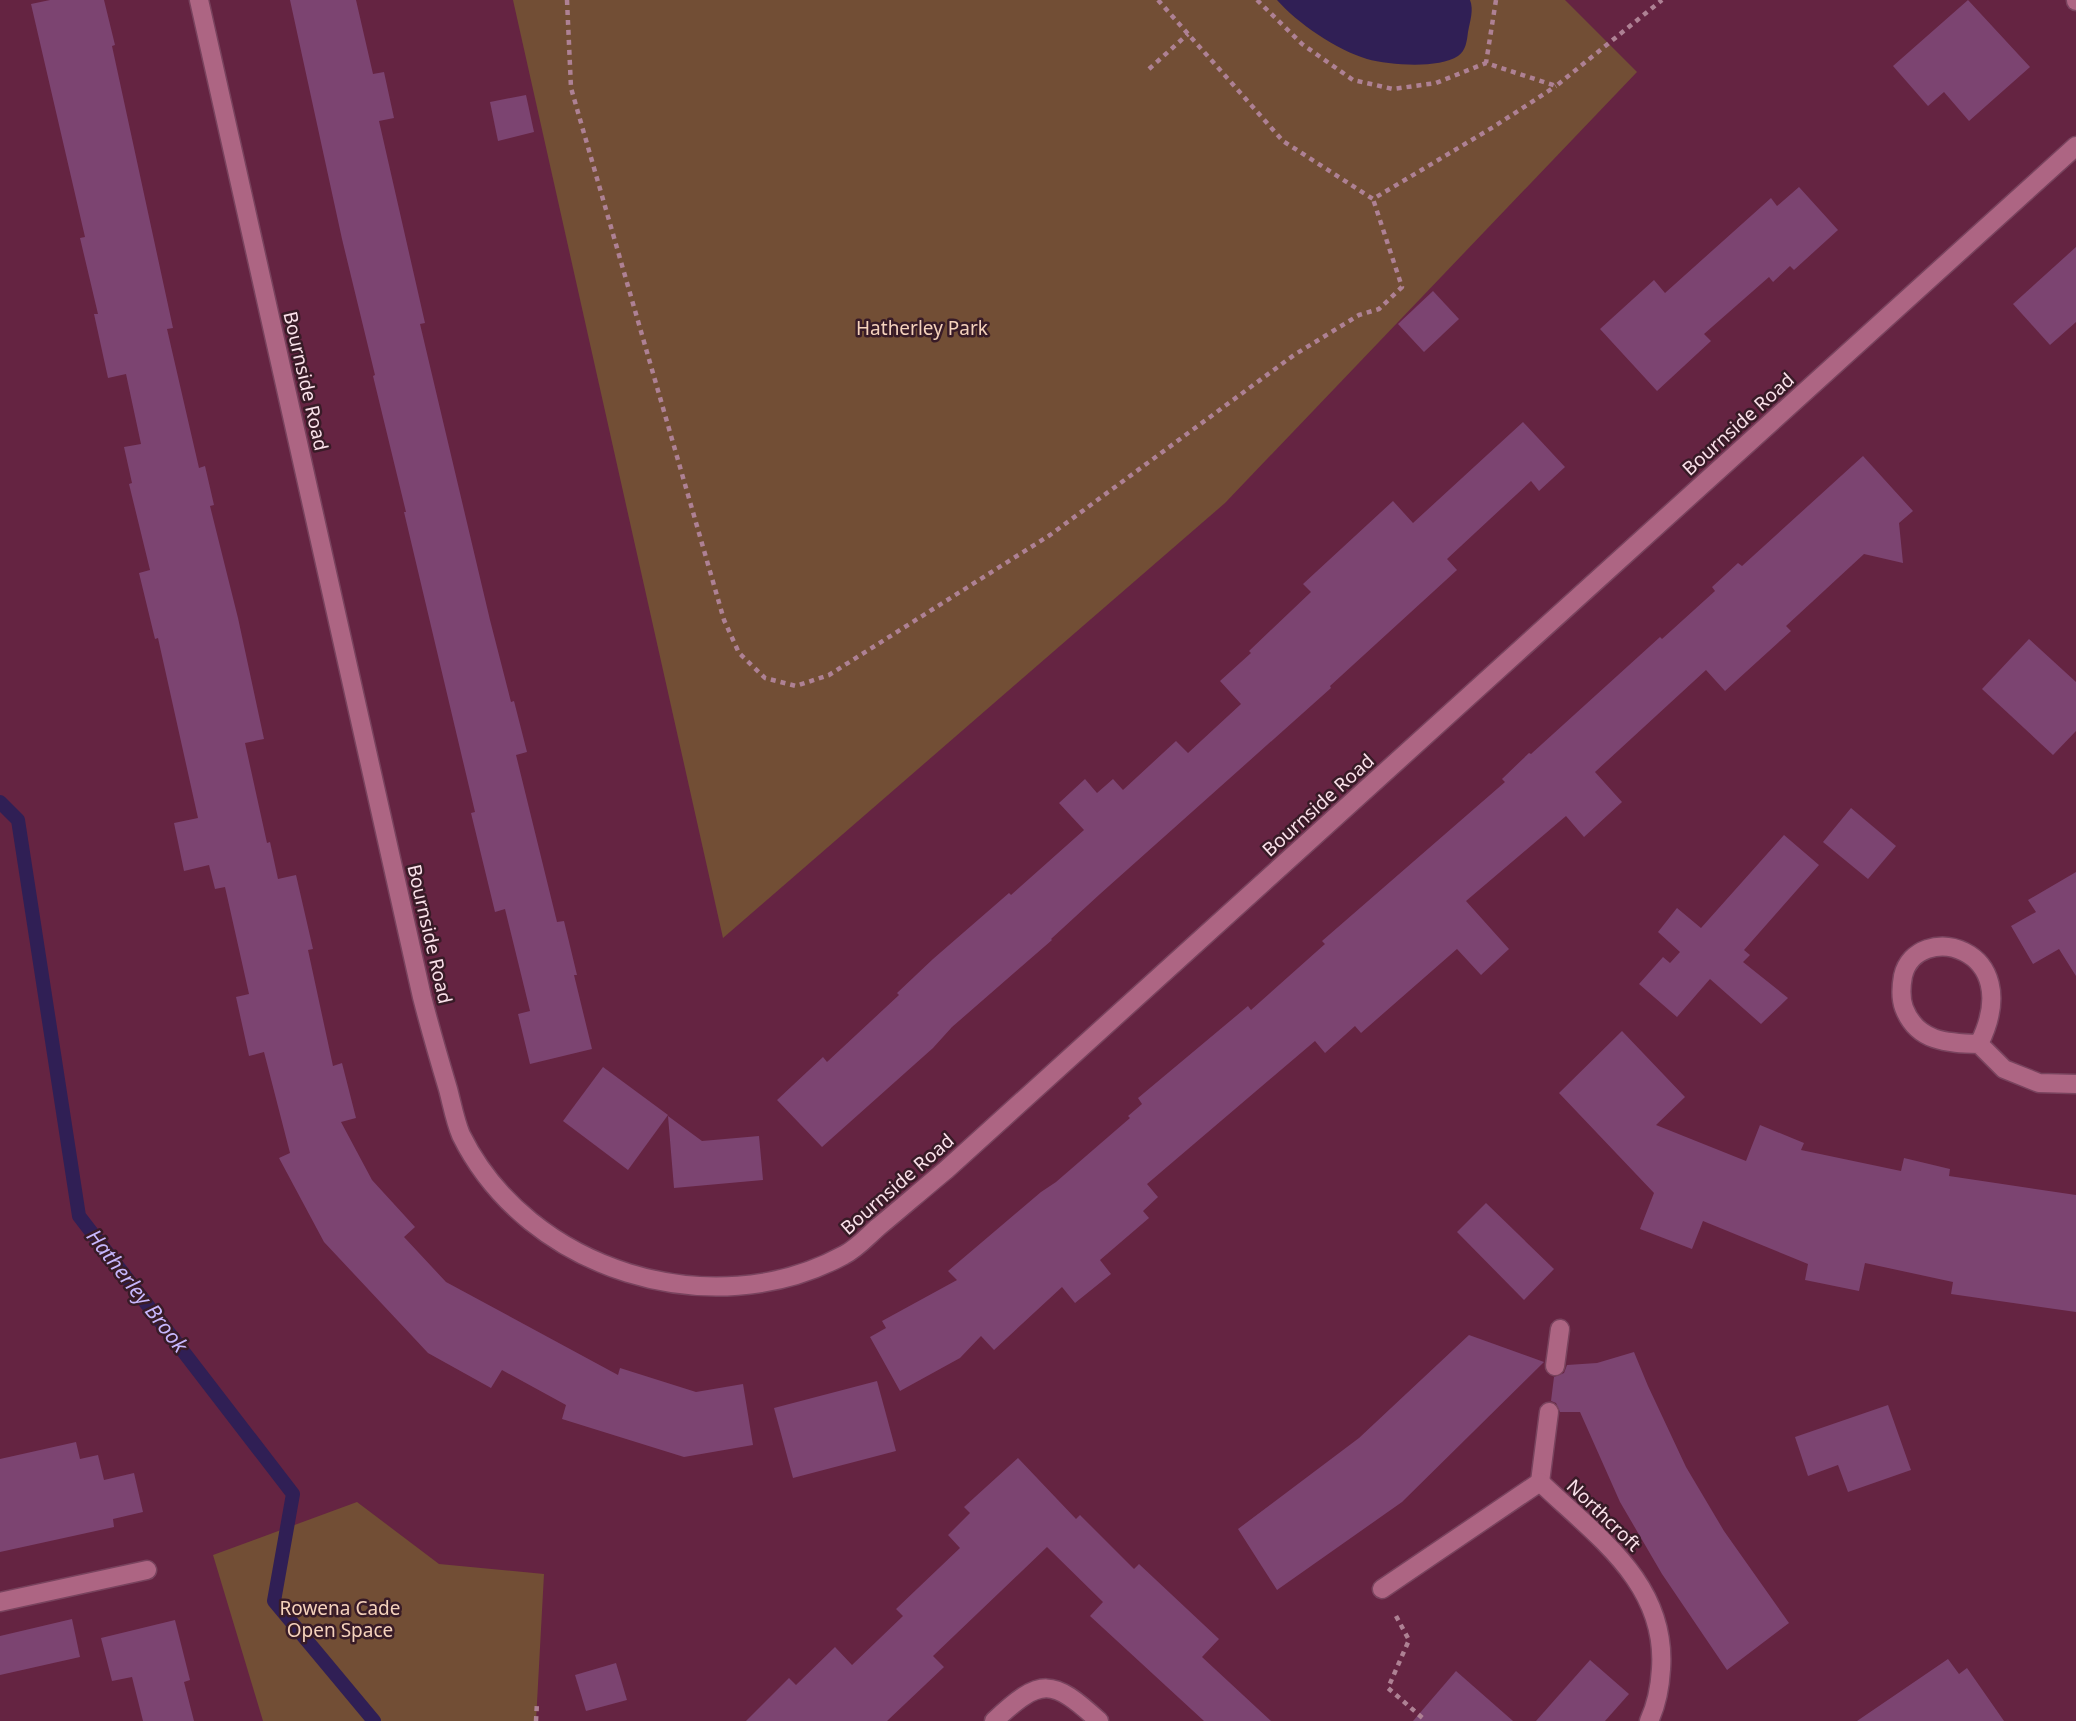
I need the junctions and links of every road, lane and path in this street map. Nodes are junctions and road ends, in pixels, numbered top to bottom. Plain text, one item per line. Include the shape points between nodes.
1 (199, 0) edge
2 (567, 0) edge
3 (1158, 0) edge
4 (1258, 0) edge
5 (1496, 0) edge
6 (1662, 0) edge
7 (1188, 34) junction
8 (1486, 63) junction
9 (1149, 69) dead end
10 (1556, 86) junction
11 (2076, 146) edge
12 (1373, 199) junction
13 (1979, 1044) junction
14 (2076, 1084) edge
15 (1560, 1329) dead end
16 (1556, 1366) dead end
17 (1549, 1412) dead end
18 (1540, 1482) junction
19 (147, 1570) dead end
20 (1382, 1589) joint
21 (0, 1602) edge
22 (537, 1702) dead end
23 (536, 1721) edge
24 (994, 1721) edge
25 (1099, 1721) edge
26 (1426, 1721) edge
27 (1649, 1721) edge

1 - 11 street, Bournside Road via 419,984 460,1133 506,1198 567,1247 632,1275 684,1286 768,1283 847,1254 946,1170
2 - 12 path via 571,88 724,620 738,653 756,670 765,678 796,686 829,674 1050,535 1294,355 1379,309 1402,287
3 - 7 path
4 - 8 path via 1303,44 1353,80 1393,89 1436,83
5 - 8 path
6 - 10 path
7 - 9 path
7 - 12 path via 1283,141
8 - 10 path
10 - 12 path
13 - 13 street via 1987,1029 1992,996 1982,965 1957,948 1926,950 1913,958 1901,987 1908,1018 1927,1037
13 - 14 street via 2004,1069 2039,1083
15 - 16 street
17 - 18 street
18 - 20 street, Northcroft
18 - 27 street, Northcroft via 1626,1564 1645,1591 1657,1621 1662,1654 1660,1686
19 - 21 street
20 - 26 path via 1409,1640 1388,1688
22 - 23 path
24 - 25 street via 1025,1694 1042,1687 1060,1690

